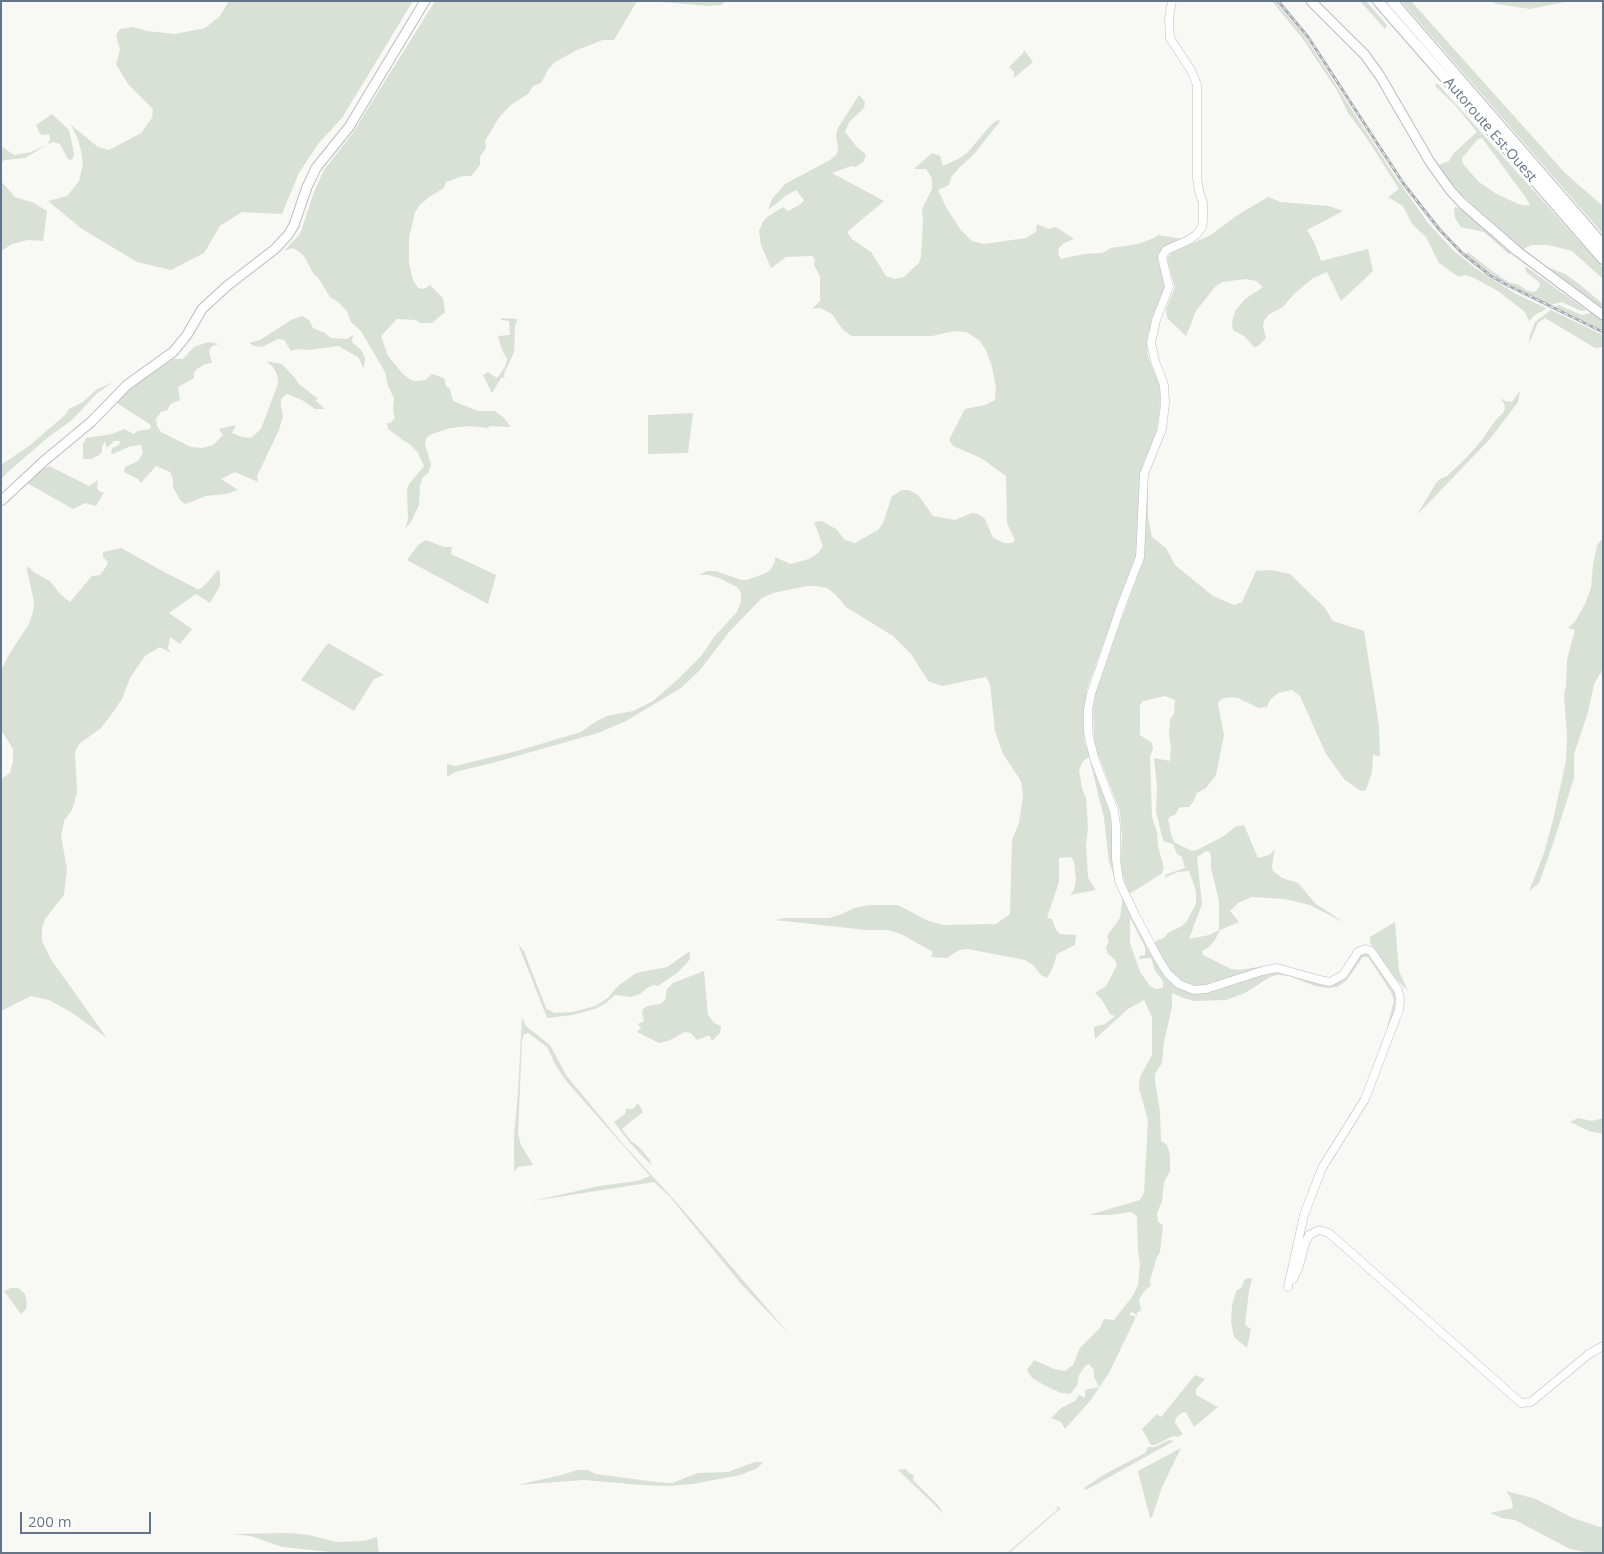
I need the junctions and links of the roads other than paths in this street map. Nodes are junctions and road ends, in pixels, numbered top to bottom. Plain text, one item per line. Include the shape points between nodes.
1 (425, 1) edge
2 (1172, 1) edge
3 (1311, 1) edge
4 (1378, 1) edge
5 (1392, 1) edge
6 (1603, 245) edge
7 (1603, 259) edge
8 (1603, 315) edge
9 (1, 501) edge
10 (1603, 1346) edge

1 - 9 main road via 349,127 316,168 294,225 276,249 202,309 173,352 127,385 91,422
2 - 10 street via 1170,38 1197,85 1197,177 1204,213 1202,227 1196,235 1166,250 1162,257 1169,287 1151,343 1164,385 1162,429 1144,474 1140,557 1088,709 1090,746 1114,811 1119,881 1163,966 1183,987 1206,989 1277,968 1330,982 1344,975 1358,952 1365,949 1371,951 1398,990 1399,1010 1365,1099 1326,1162 1304,1215 1288,1287 1298,1269 1307,1238 1316,1230 1326,1231 1522,1403 1531,1402
3 - 8 main road via 1365,55 1430,162 1462,203 1517,251
4 - 7 highway, Autoroute Est-Ouest
5 - 6 highway, Autoroute Est-Ouest

